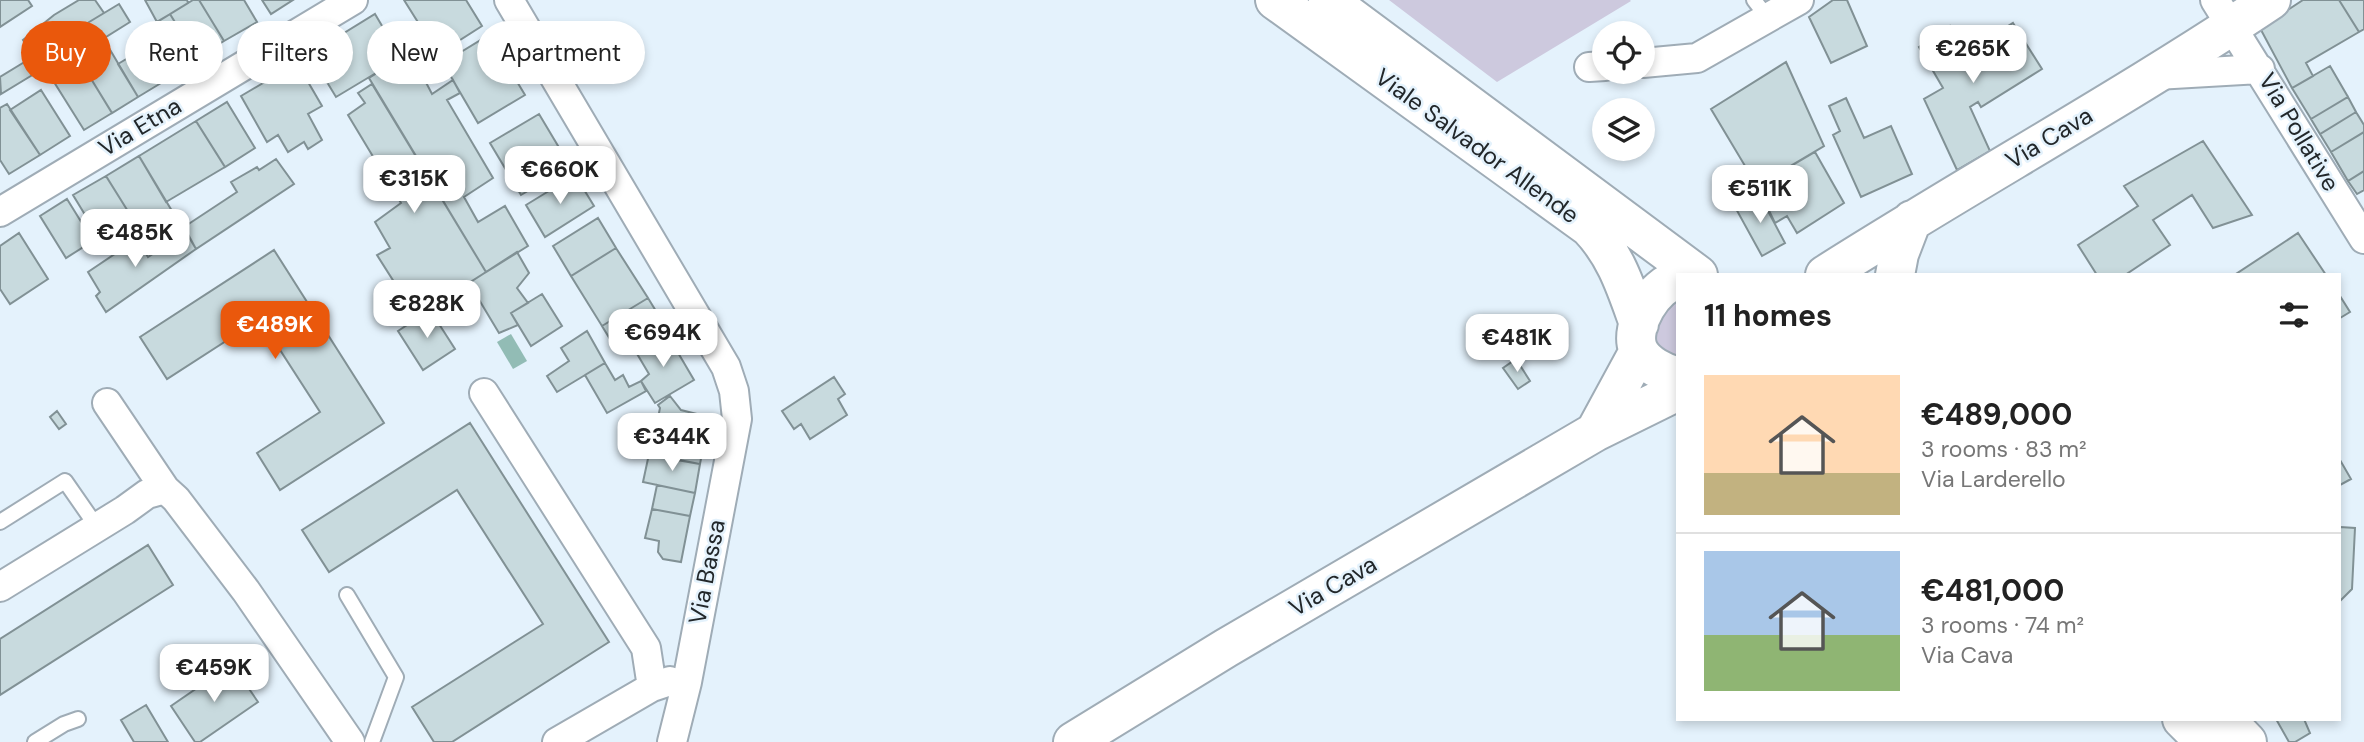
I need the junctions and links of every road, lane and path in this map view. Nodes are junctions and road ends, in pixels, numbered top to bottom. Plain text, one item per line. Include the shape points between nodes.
1 (352, 0) edge
2 (509, 0) edge
3 (1275, 0) edge
4 (1328, 0) edge
5 (1799, 0) edge
6 (2271, 0) edge
7 (1761, 9) edge
8 (2223, 13) edge
9 (1655, 61) edge
10 (2260, 69) junction
11 (2153, 75) junction
12 (0, 212) edge
13 (1912, 220) junction
14 (2364, 239) edge
15 (1695, 273) edge
16 (1828, 273) edge
17 (1895, 273) edge
18 (1676, 281) edge
19 (1639, 338) junction
20 (1676, 376) edge
21 (1676, 392) edge
22 (484, 393) dead end
23 (107, 403) dead end
24 (1595, 432) junction
25 (165, 489) junction
26 (0, 522) edge
27 (97, 527) junction
28 (0, 587) edge
29 (347, 595) dead end
30 (687, 681) junction
31 (652, 687) junction
32 (78, 719) dead end
33 (2184, 721) edge
34 (2227, 721) edge
35 (35, 742) edge
36 (350, 742) edge
37 (372, 742) edge
38 (557, 742) edge
39 (672, 742) edge
40 (1073, 742) edge
41 (2205, 742) edge
42 (2247, 742) edge

1 - 12 street, Via Etna
2 - 30 street, Via Bassa via 726,367 734,391 737,419
3 - 19 street, Viale Salvador Allende via 1589,227 1612,256
4 - 15 street, Viale Salvador Allende
5 - 7 street
6 - 8 street, Via Cava
7 - 9 street via 1697,58
8 - 10 street, Via Pollative
8 - 11 street, Via Cava
10 - 11 street
10 - 14 street, Via Pollative
11 - 13 street, Via Cava
13 - 16 street, Via Cava
13 - 17 street
18 - 19 street via 1655,293
19 - 20 street via 1655,367
19 - 24 street
21 - 24 street, Via Cava
22 - 31 street via 646,648
23 - 25 street
24 - 40 street, Via Cava
25 - 27 street via 146,494
25 - 36 street via 246,591
26 - 27 lane via 65,481
27 - 28 street
29 - 37 lane via 396,677
30 - 31 street
30 - 39 street, Via Bassa
31 - 38 street
32 - 35 lane
33 - 41 street
34 - 42 street

